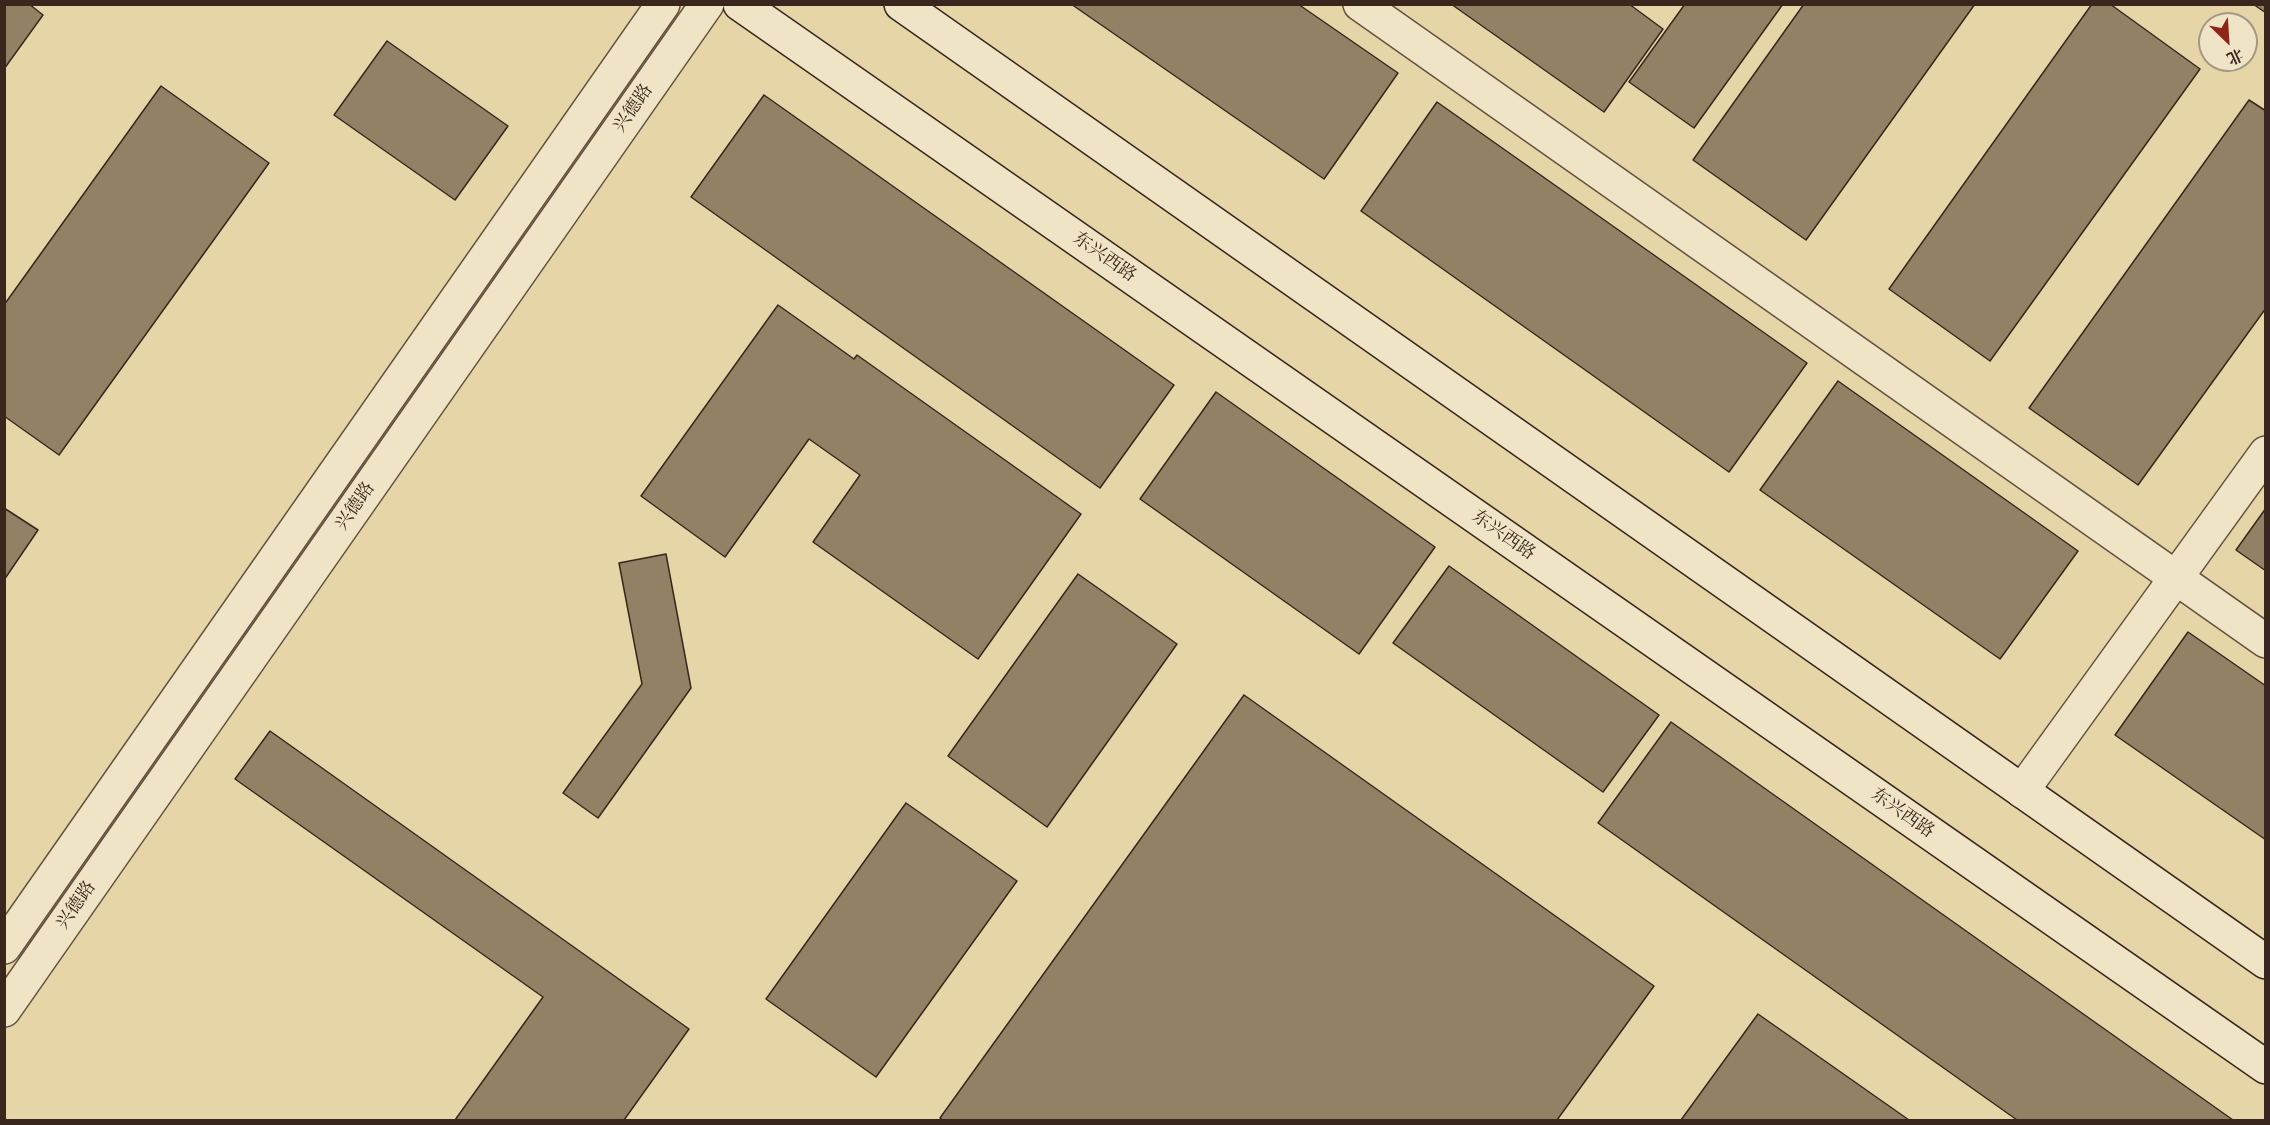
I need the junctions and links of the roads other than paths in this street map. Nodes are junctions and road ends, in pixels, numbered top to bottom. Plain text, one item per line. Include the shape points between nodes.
1 (663, 4) edge
2 (707, 4) edge
3 (740, 4) edge
4 (901, 4) edge
5 (1360, 4) edge
6 (2265, 453) edge
7 (2176, 578) junction
8 (2265, 641) edge
9 (2022, 791) junction
10 (4, 947) edge
11 (2265, 962) edge
12 (4, 1010) edge
13 (2265, 1067) edge

1 - 10 street, 兴德路
2 - 12 street, 兴德路
3 - 13 street, 东兴西路
4 - 9 street
5 - 7 street
6 - 7 street
7 - 8 street
7 - 9 street
9 - 11 street

